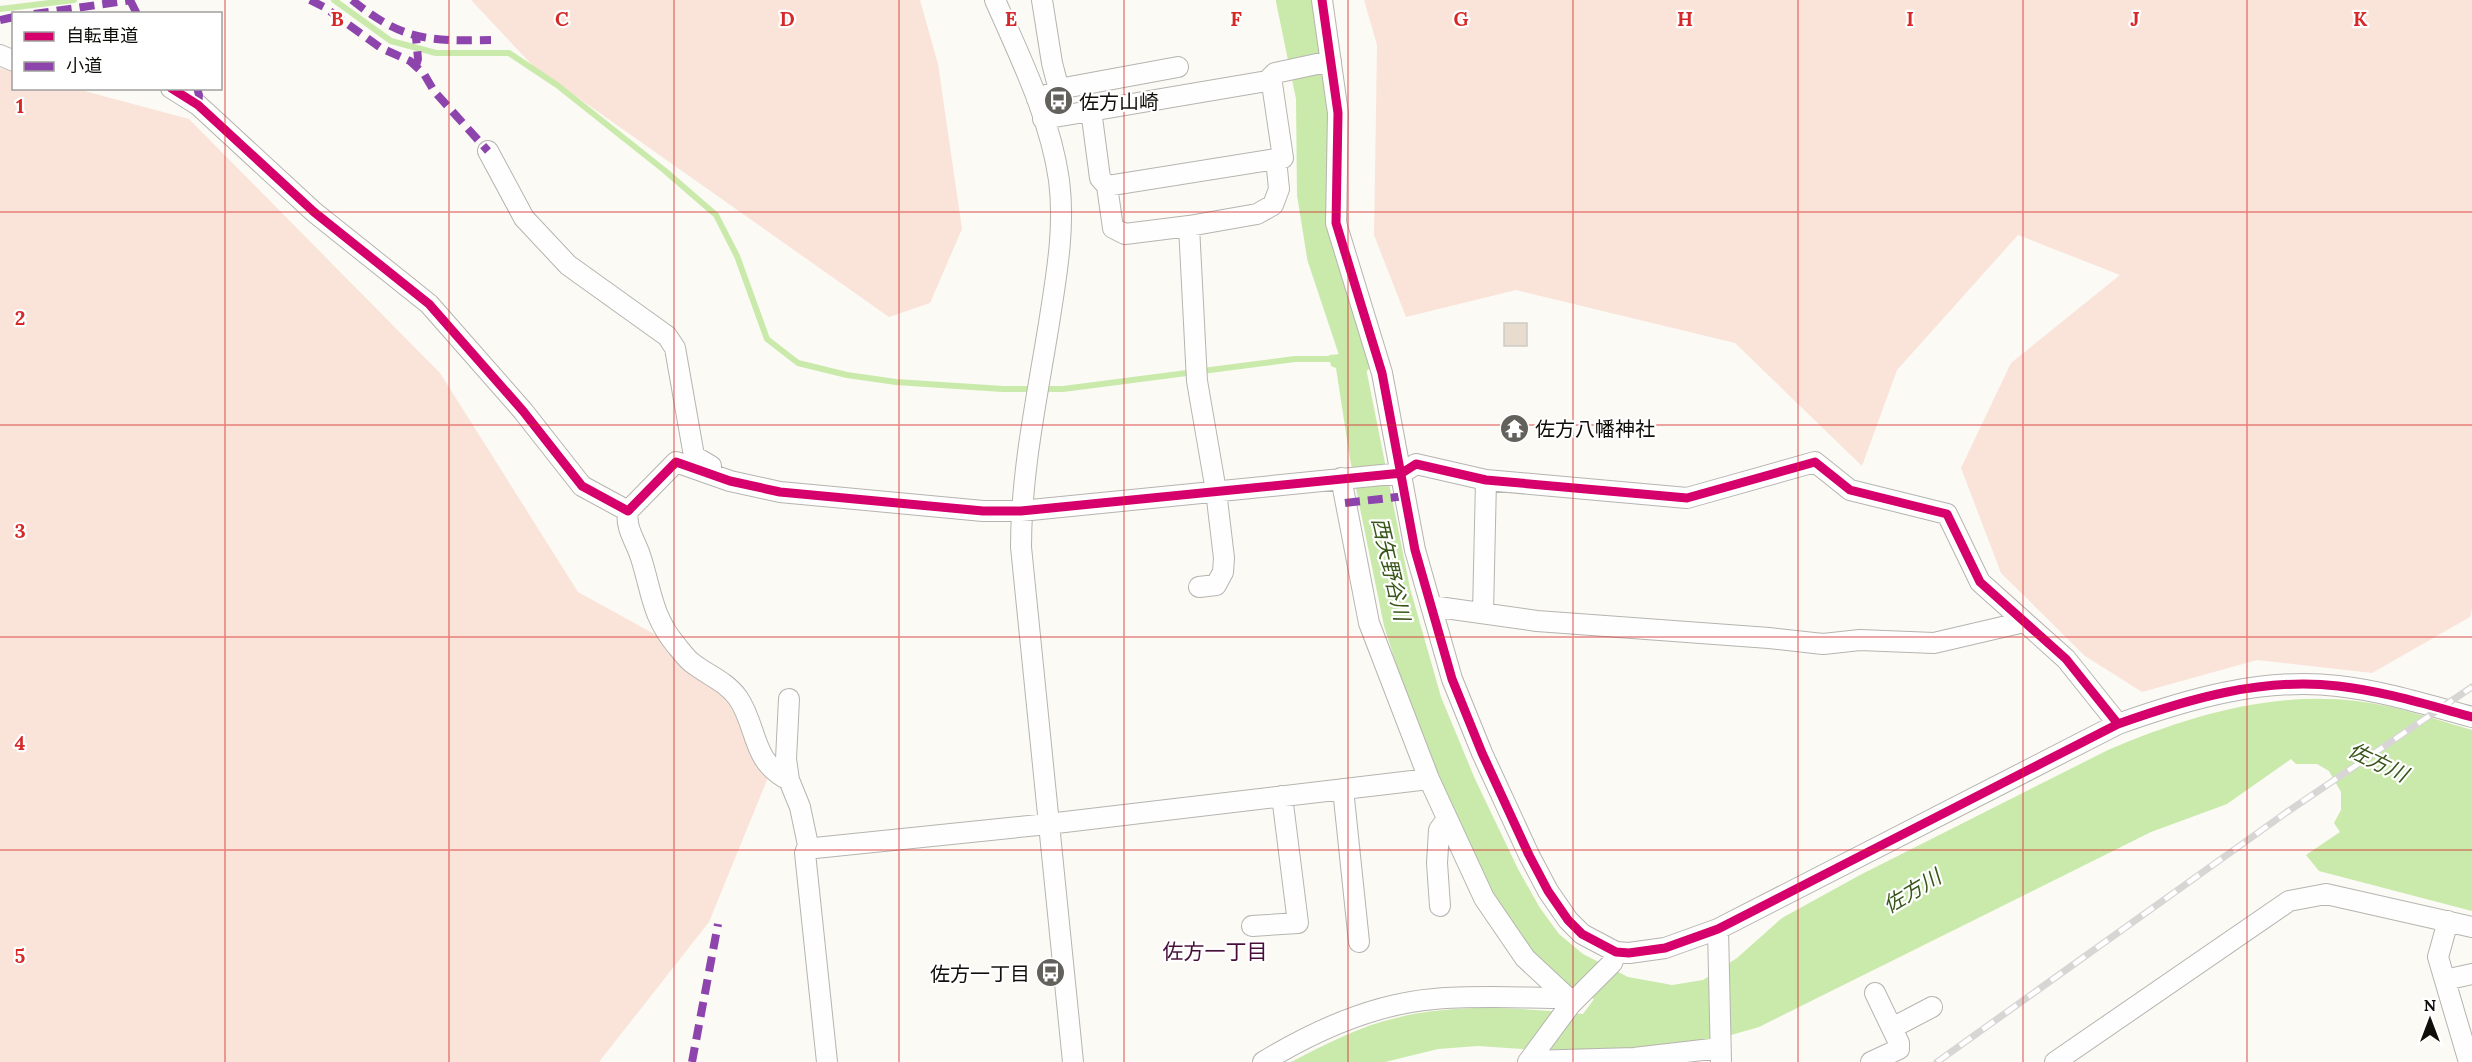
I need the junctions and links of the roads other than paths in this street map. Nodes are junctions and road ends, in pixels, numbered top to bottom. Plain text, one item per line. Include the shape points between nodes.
1 (994, 0) edge
2 (1042, 0) edge
3 (1322, 0) edge
4 (1327, 62) junction
5 (1178, 67) dead end
6 (1271, 77) junction
7 (174, 90) edge
8 (1059, 90) junction
9 (1037, 99) junction
10 (1091, 110) junction
11 (1043, 119) junction
12 (488, 151) dead end
13 (1276, 159) junction
14 (1107, 186) junction
15 (1189, 226) junction
16 (1402, 473) junction
17 (711, 475) junction
18 (1341, 478) junction
19 (1486, 480) junction
20 (1216, 491) junction
21 (628, 511) junction
22 (1021, 511) junction
23 (1199, 587) dead end
24 (1431, 606) junction
25 (1483, 613) junction
26 (2024, 622) junction
27 (789, 699) dead end
28 (2472, 717) edge
29 (2118, 724) junction
30 (1429, 779) junction
31 (789, 780) junction
32 (1343, 789) junction
33 (1282, 796) junction
34 (1447, 819) junction
35 (1048, 824) junction
36 (808, 845) junction
37 (1440, 906) dead end
38 (2448, 921) junction
39 (1251, 926) dead end
40 (2472, 927) edge
41 (1719, 936) junction
42 (1359, 942) dead end
43 (1614, 958) junction
44 (2472, 974) edge
45 (2445, 980) junction
46 (1875, 993) dead end
47 (1572, 1000) junction
48 (1932, 1008) dead end
49 (1892, 1028) junction
50 (1720, 1050) edge
51 (1529, 1060) edge
52 (826, 1062) edge
53 (1073, 1062) edge
54 (1263, 1062) edge
55 (1871, 1062) edge
56 (2055, 1062) edge
57 (2469, 1062) edge

1 - 9 street
2 - 8 street
3 - 4 street
4 - 6 street
4 - 16 street via 1338,113 1336,223 1383,373
5 - 8 street
6 - 10 street via 1267,81
6 - 13 street via 1283,158
7 - 21 street via 198,105 314,212 429,304 523,411 582,486
8 - 9 street
9 - 11 street
10 - 11 street
10 - 14 street via 1100,178
11 - 22 street via 1056,165 1061,215 1058,264
12 - 17 street via 524,218 568,265 667,336 675,348 694,456 711,466
13 - 14 street
13 - 15 street via 1279,189 1273,205 1257,214
14 - 15 street via 1113,228 1125,234
15 - 20 street via 1196,372
16 - 18 street
16 - 19 street via 1416,464
16 - 24 street via 1415,550
17 - 21 street via 676,462
17 - 22 street via 780,492
18 - 20 street
18 - 30 street via 1369,623
19 - 25 street
19 - 26 street via 1687,498 1815,462 1850,490 1947,514 1980,582
20 - 22 street
20 - 23 street via 1224,558 1222,572 1216,585
21 - 31 street via 626,520 663,629 690,662 723,682 739,699 758,748 775,773
22 - 35 street via 1022,565
24 - 25 street
24 - 43 street via 1452,679 1528,855 1568,920
25 - 26 street via 1537,621 1823,644 1860,640 1934,643
26 - 29 street via 2066,659
27 - 31 street
28 - 29 street via 2363,690 2299,685 2203,697
29 - 41 street
30 - 32 street
30 - 34 street
31 - 36 street
32 - 33 street
32 - 42 street
33 - 35 street
33 - 39 street via 1298,923
34 - 37 street via 1438,830
34 - 47 street via 1484,898 1526,958
35 - 36 street via 841,846
35 - 53 street
36 - 52 street via 805,853
38 - 40 street
38 - 45 street via 2439,957
38 - 56 street via 2326,894 2289,901
41 - 43 street
41 - 50 street
43 - 47 street
44 - 45 street
45 - 57 street
46 - 49 street
47 - 51 street
47 - 54 street via 1434,999 1363,1013 1300,1039
48 - 49 street
49 - 55 street via 1899,1049
50 - 51 street via 1634,1058

